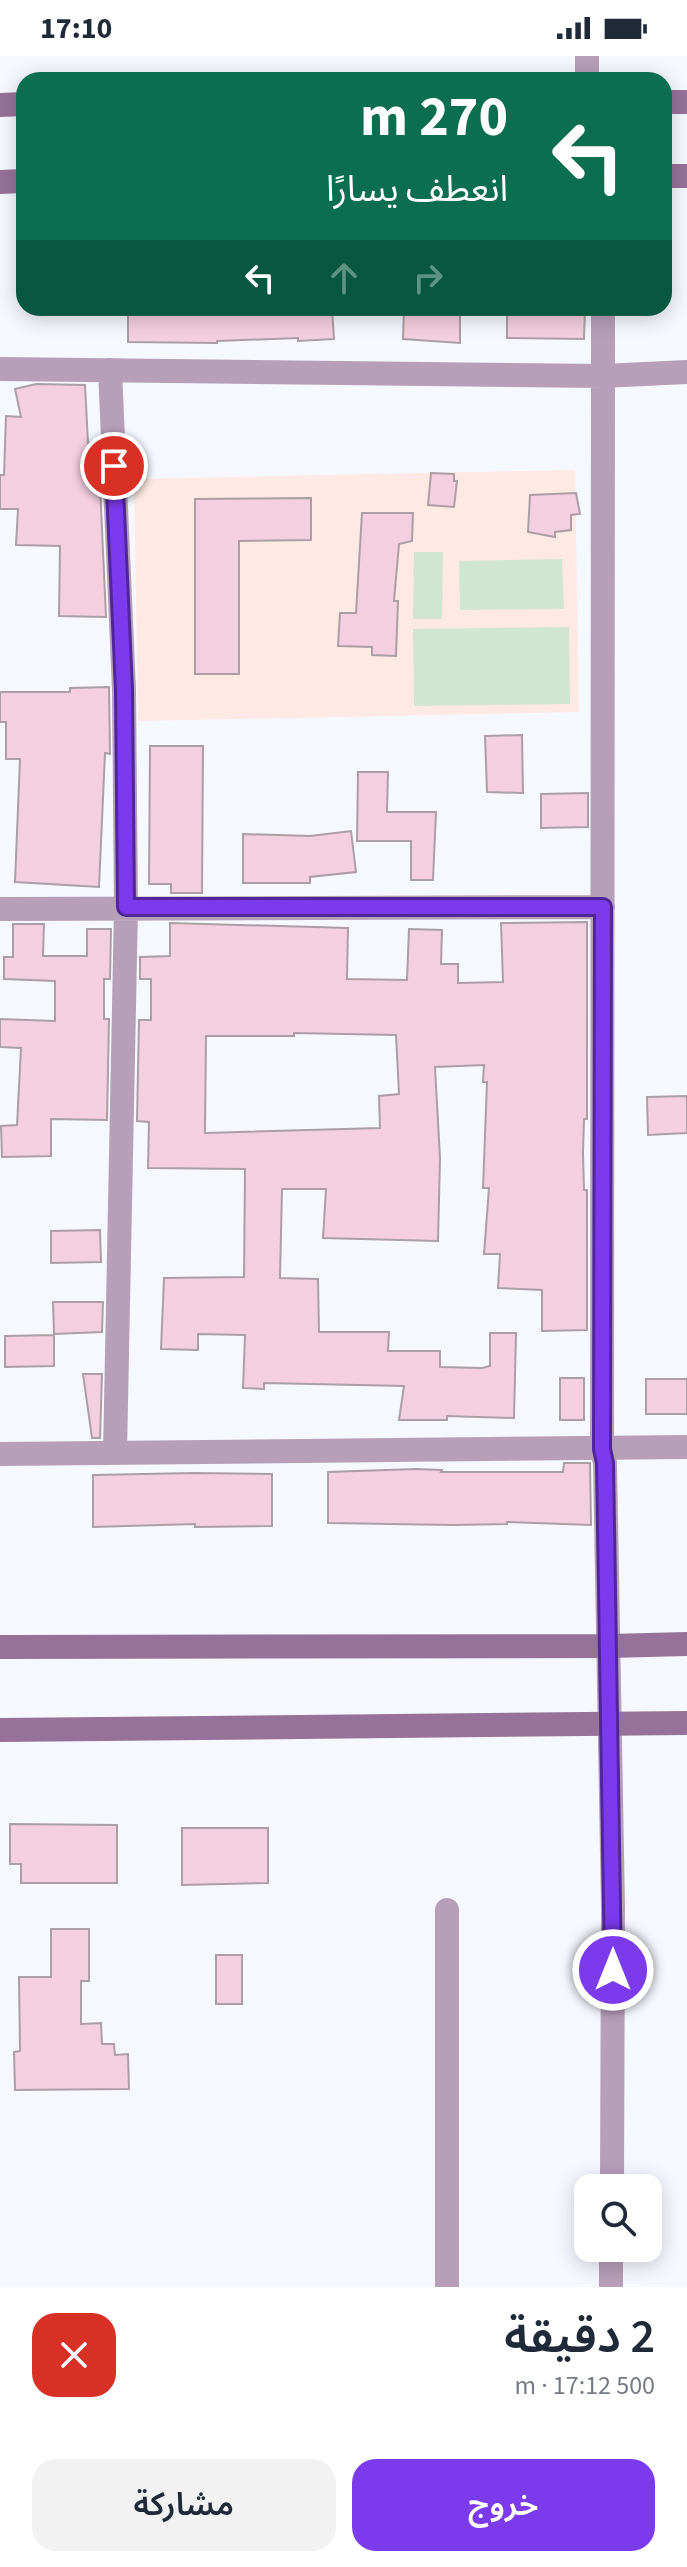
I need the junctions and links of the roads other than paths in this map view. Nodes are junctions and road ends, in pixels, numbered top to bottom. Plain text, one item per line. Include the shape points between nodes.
1 (603, 316) edge
2 (0, 369) edge
3 (110, 370) junction
4 (687, 372) edge
5 (603, 376) junction
6 (126, 907) junction
7 (603, 907) junction
8 (0, 909) edge
9 (687, 1447) edge
10 (602, 1449) junction
11 (115, 1453) junction
12 (0, 1454) edge
13 (687, 1644) edge
14 (609, 1646) junction
15 (0, 1647) edge
16 (611, 1722) junction
17 (687, 1723) edge
18 (0, 1730) edge
19 (447, 1910) dead end
20 (612, 2174) edge
21 (611, 2262) edge
22 (447, 2287) edge
23 (611, 2287) edge

1 - 5 street
2 - 3 street
3 - 5 street
3 - 6 street via 124,690
4 - 5 street
5 - 7 street
6 - 7 street
6 - 8 street
6 - 11 street
7 - 10 street
9 - 10 street
10 - 11 street
10 - 14 street
11 - 12 street
13 - 14 street
14 - 15 street
14 - 16 street
16 - 17 street
16 - 18 street
16 - 20 street
19 - 22 street
21 - 23 street

